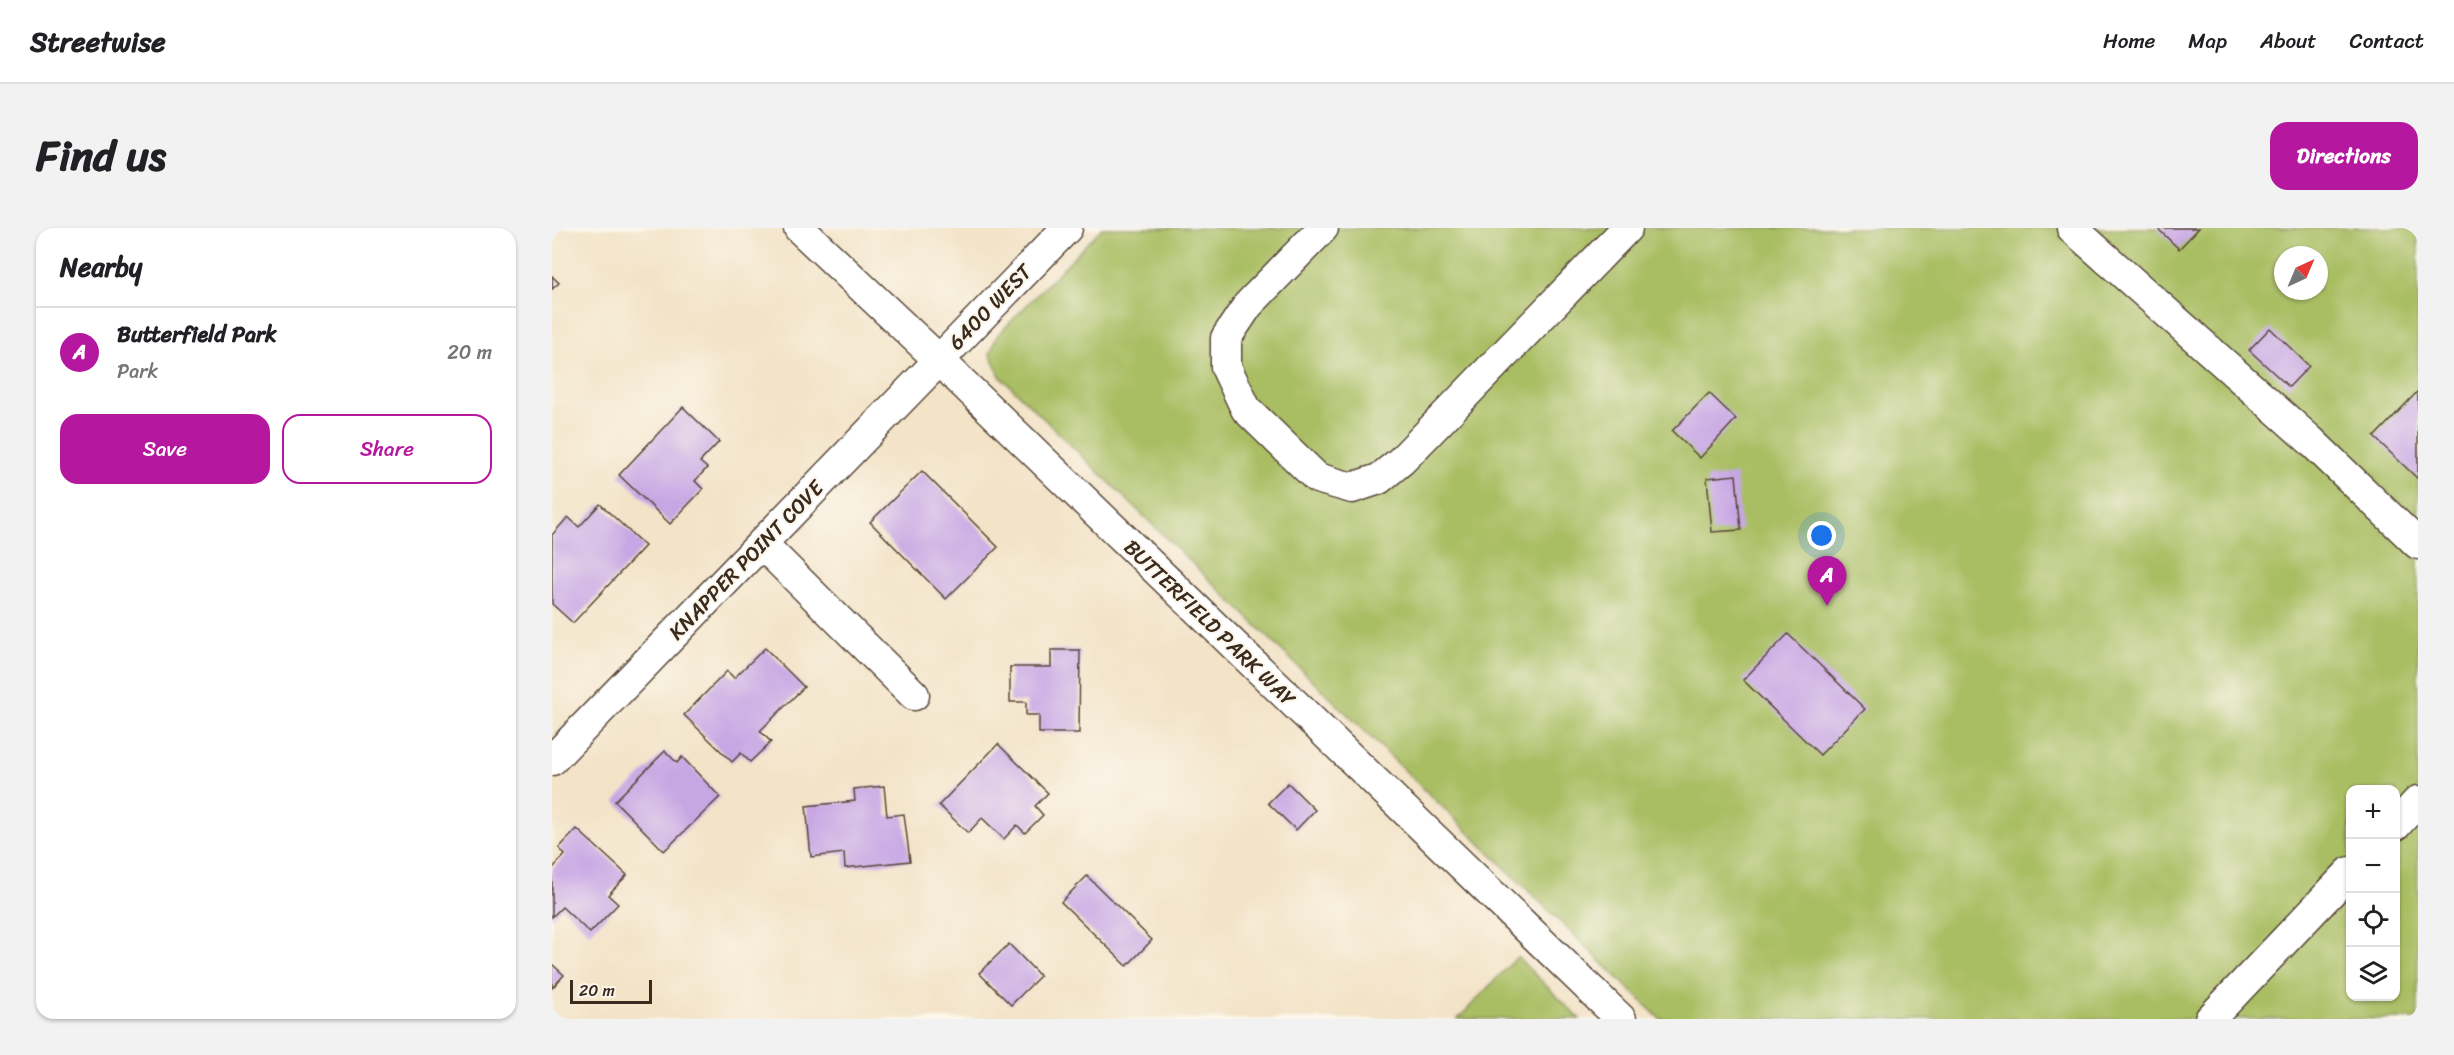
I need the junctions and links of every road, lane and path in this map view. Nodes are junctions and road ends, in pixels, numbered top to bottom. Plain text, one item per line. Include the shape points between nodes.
1 (799, 228) edge
2 (1067, 228) edge
3 (1323, 228) edge
4 (1627, 228) edge
5 (2072, 228) edge
6 (939, 360) junction
7 (762, 544) junction
8 (2418, 544) edge
9 (914, 695) dead end
10 (552, 760) edge
11 (2418, 801) edge
12 (2400, 821) edge
13 (2346, 876) edge
14 (1621, 1019) edge
15 (2210, 1019) edge

1 - 6 street, BUTTERFIELD PARK WAY
2 - 6 street, 6400 WEST
3 - 4 street via 1248,305 1226,338 1226,367 1246,409 1317,478 1352,488 1379,479 1401,461
5 - 8 street via 2310,440
6 - 7 street, KNAPPER POINT COVE
6 - 14 street, BUTTERFIELD PARK WAY
7 - 9 street
7 - 10 street, KNAPPER POINT COVE
11 - 12 street
13 - 15 street

